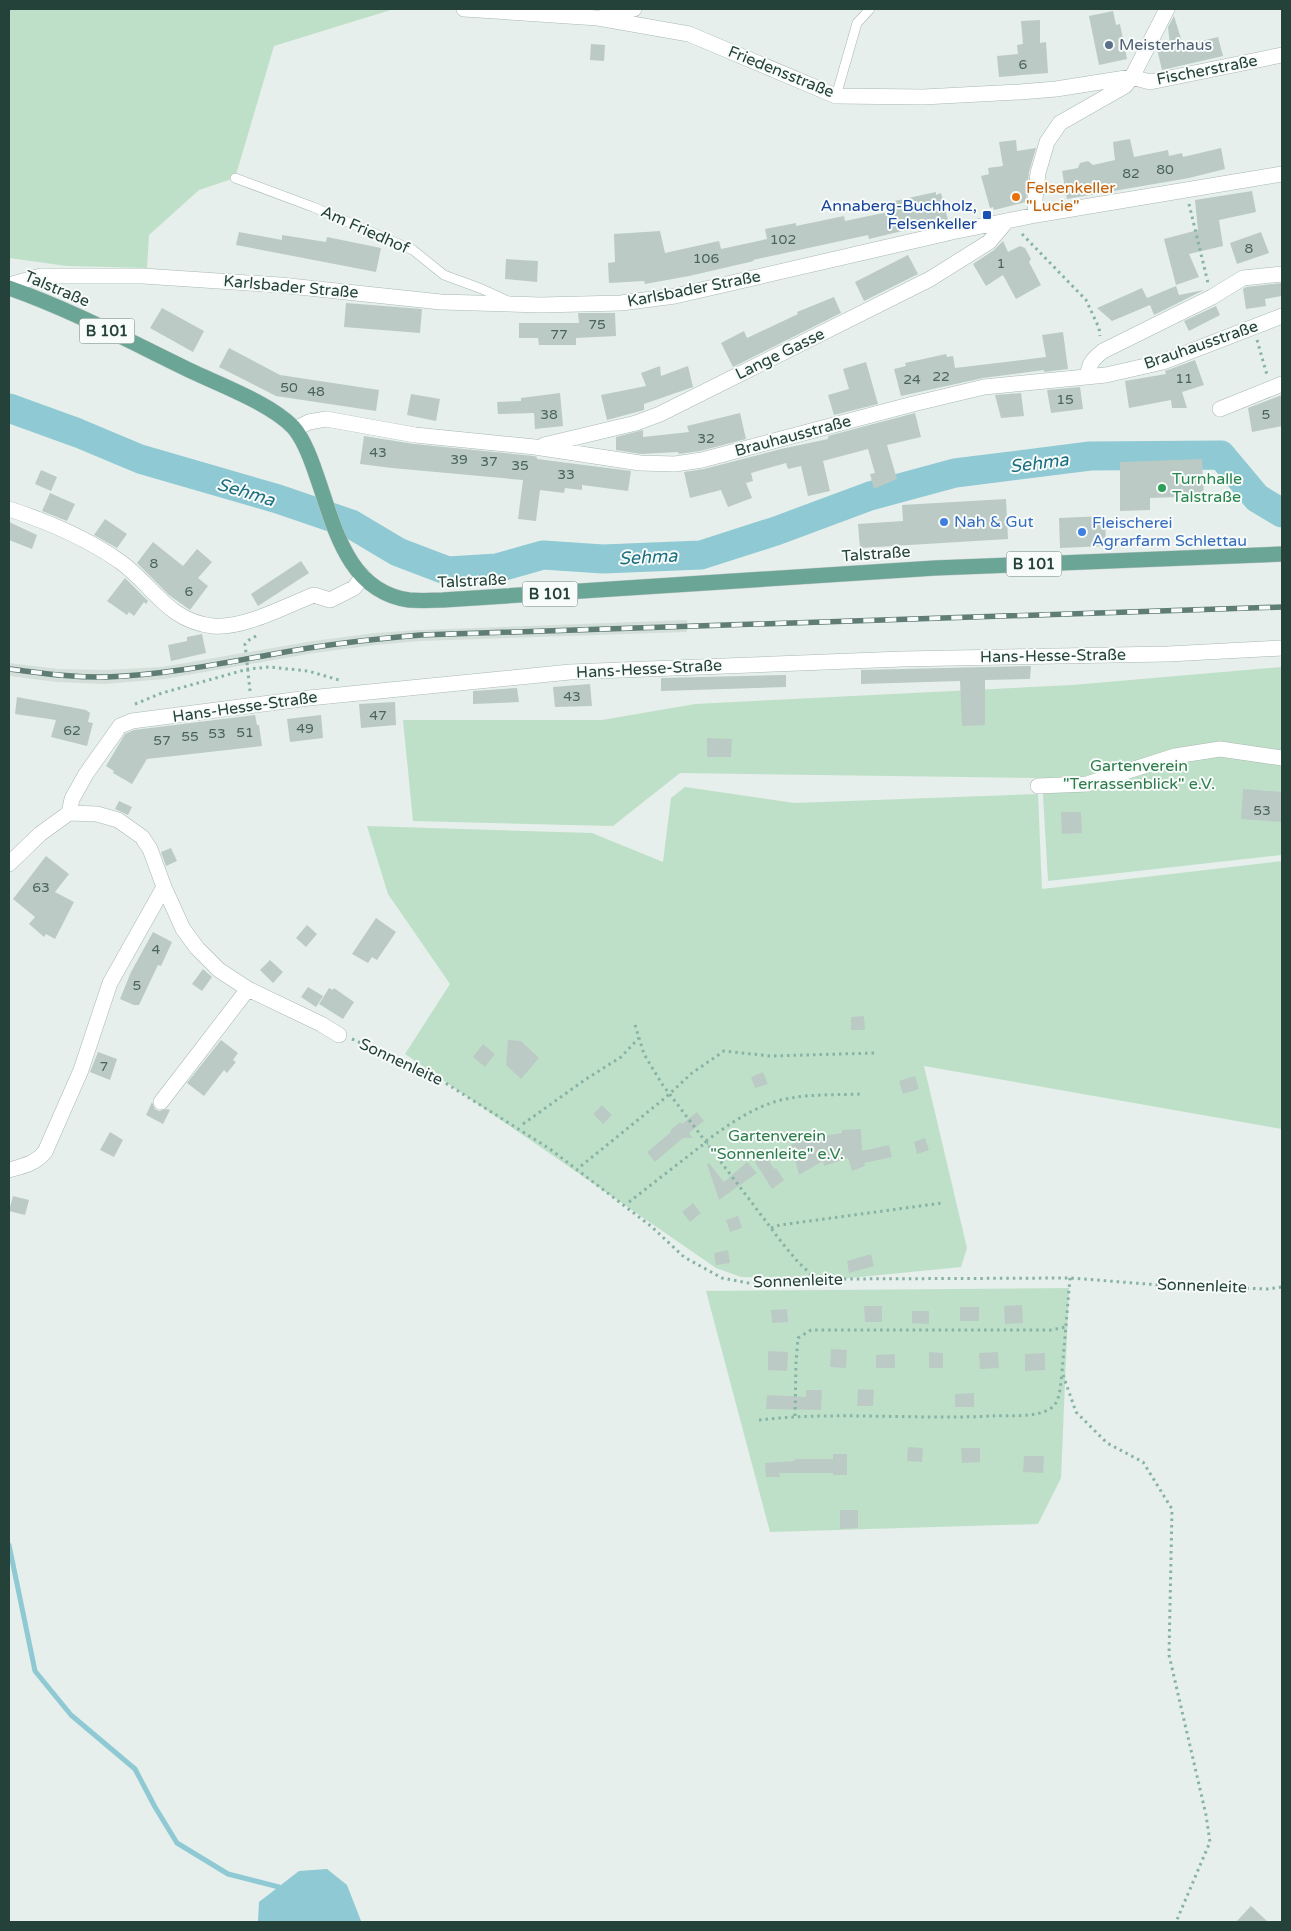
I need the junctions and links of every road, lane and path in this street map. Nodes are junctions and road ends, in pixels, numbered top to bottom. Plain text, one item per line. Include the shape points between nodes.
1 (464, 9) edge
2 (634, 9) edge
3 (870, 9) edge
4 (1167, 9) edge
5 (598, 18) junction
6 (1282, 55) edge
7 (1132, 77) junction
8 (836, 96) junction
9 (1282, 174) edge
10 (235, 178) dead end
11 (1186, 191) junction
12 (1036, 215) junction
13 (1010, 221) junction
14 (1282, 274) edge
15 (9, 287) edge
16 (1212, 297) junction
17 (515, 304) junction
18 (1282, 316) edge
19 (1253, 328) junction
20 (1103, 351) junction
21 (1088, 377) junction
22 (1276, 386) edge
23 (1220, 409) dead end
24 (295, 429) junction
25 (535, 447) junction
26 (9, 509) edge
27 (1282, 554) edge
28 (362, 576) junction
29 (266, 632) dead end
30 (1282, 648) edge
31 (248, 668) junction
32 (360, 692) junction
33 (252, 707) junction
34 (120, 726) junction
35 (1282, 758) edge
36 (1038, 786) dead end
37 (70, 813) junction
38 (9, 864) edge
39 (164, 887) junction
40 (248, 989) junction
41 (635, 1025) dead end
42 (339, 1035) joint
43 (639, 1038) junction
44 (875, 1053) dead end
45 (669, 1094) junction
46 (861, 1094) dead end
47 (161, 1102) dead end
48 (523, 1124) dead end
49 (707, 1142) junction
50 (581, 1166) dead end
51 (9, 1170) edge
52 (629, 1202) dead end
53 (942, 1203) dead end
54 (770, 1228) junction
55 (1070, 1278) junction
56 (816, 1280) junction
57 (1282, 1287) edge
58 (1066, 1326) junction
59 (1062, 1372) junction
60 (795, 1416) junction
61 (759, 1420) dead end
62 (1176, 1922) edge

1 - 5 street, Friedensstraße
2 - 5 street
3 - 8 lane via 857,23
4 - 7 street
5 - 8 street, Friedensstraße via 689,34
6 - 7 street, Fischerstraße via 1150,82
7 - 8 street, Friedensstraße via 1020,92 923,97
7 - 12 street via 1125,86 1060,123 1047,142 1037,182
9 - 11 street, Karlsbader Straße
10 - 17 lane, Am Friedhof via 413,250 444,274
11 - 12 street, Karlsbader Straße
11 - 16 path
12 - 13 street, Karlsbader Straße
13 - 17 street, Karlsbader Straße via 675,296 621,303
13 - 20 path via 1086,300 1099,328
13 - 25 street, Lange Gasse via 988,242 930,279 660,414 636,423
14 - 16 street via 1243,278
15 - 17 street, Karlsbader Straße via 41,276 143,276 280,285 441,302
15 - 24 main road, Talstraße / B 101 via 44,300 265,407 282,416
16 - 20 street
18 - 19 street, Brauhausstraße
19 - 21 street, Brauhausstraße via 1163,362
19 - 22 path
20 - 21 street via 1093,359
21 - 25 street, Brauhausstraße via 984,387 702,460 675,464 640,463
22 - 23 street
24 - 25 street, Brauhausstraße via 326,419 415,435
24 - 28 main road, Talstraße / B 101 via 309,455 338,540
26 - 28 street via 42,520 88,543 122,563 174,613 214,626 243,622 314,595 330,600 354,588
27 - 28 main road, Talstraße / B 101 via 935,568 444,600 409,600 392,595
29 - 31 path via 245,644
30 - 32 street, Hans-Hesse-Straße via 570,672
31 - 32 path via 308,670 336,678
31 - 33 path
31 - 34 path via 162,693 127,707
32 - 33 street, Hans-Hesse-Straße
33 - 34 street, Hans-Hesse-Straße via 132,721
34 - 37 street via 86,774 72,799
35 - 36 street via 1220,749 1175,756 1087,784
37 - 38 street via 40,834
37 - 39 street, Sonnenleite via 118,820 142,837
39 - 40 street, Sonnenleite via 183,929 197,948 218,970
39 - 51 street via 110,983 81,1070 45,1152 31,1164
40 - 42 street, Sonnenleite
40 - 47 street
41 - 43 path
42 - 56 path, Sonnenleite via 428,1072 550,1149 652,1227 684,1257 722,1278 759,1285
43 - 45 path via 644,1054
43 - 48 path via 621,1057
44 - 45 path via 770,1056 724,1052 692,1073
45 - 49 path
45 - 50 path
46 - 49 path via 792,1098 769,1104 733,1120
49 - 52 path
49 - 54 path
53 - 54 path
54 - 56 path
55 - 56 path, Sonnenleite
55 - 57 path, Sonnenleite via 1160,1285
55 - 58 path
58 - 59 path
58 - 60 path via 1051,1330 810,1330 798,1338
59 - 60 path via 1057,1403 1037,1414
59 - 62 path via 1076,1412 1107,1443 1143,1462 1172,1509 1169,1655 1210,1842
60 - 61 path

